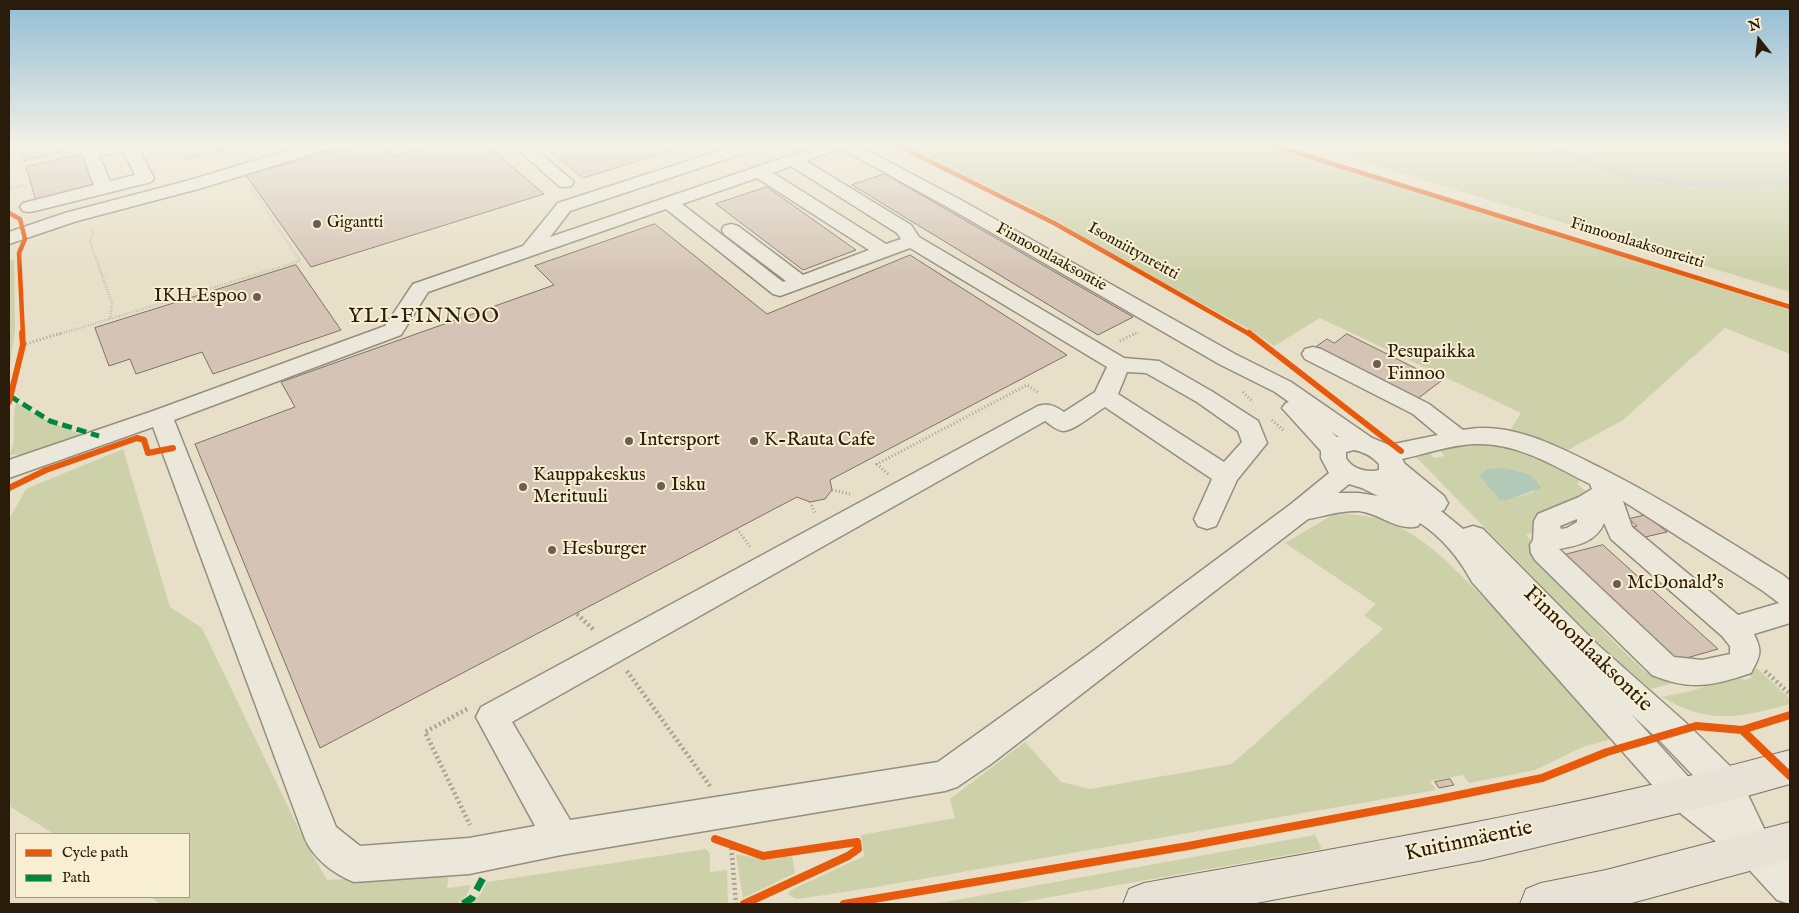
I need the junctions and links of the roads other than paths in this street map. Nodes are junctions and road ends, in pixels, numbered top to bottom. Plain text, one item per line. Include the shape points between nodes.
1 (102, 189) edge
2 (180, 189) edge
3 (620, 189) edge
4 (711, 189) edge
5 (786, 189) edge
6 (838, 189) edge
7 (927, 189) edge
8 (76, 195) junction
9 (678, 200) junction
10 (29, 207) dead end
11 (81, 218) junction
12 (9, 227) edge
13 (9, 238) edge
14 (912, 241) junction
15 (530, 250) junction
16 (883, 252) junction
17 (1313, 354) dead end
18 (1227, 359) junction
19 (1119, 365) junction
20 (1105, 396) junction
21 (161, 416) junction
22 (1457, 438) junction
23 (1326, 440) junction
24 (1363, 443) junction
25 (9, 469) edge
26 (1373, 469) junction
27 (1226, 476) junction
28 (1599, 493) junction
29 (1300, 511) junction
30 (1207, 519) dead end
31 (1482, 574) junction
32 (1784, 586) edge
33 (1790, 612) edge
34 (1733, 628) junction
35 (1790, 767) edge
36 (1726, 785) junction
37 (1682, 794) junction
38 (561, 838) junction
39 (1773, 846) edge
40 (1790, 887) edge
41 (1144, 904) edge
42 (1541, 904) edge

1 - 8 street
2 - 11 street
3 - 15 street via 564,207
4 - 9 street
5 - 16 street
6 - 14 street via 904,229
7 - 18 street, Finnoonlaaksontie
8 - 10 street
8 - 11 street
9 - 15 street
9 - 16 street via 780,290
11 - 12 street
11 - 13 street
14 - 16 street
14 - 19 street
15 - 21 street via 420,288 393,330
17 - 22 street via 1421,409
18 - 23 street, Finnoonlaaksontie via 1298,411
18 - 24 street, Finnoonlaaksontie via 1283,387
19 - 20 street
19 - 27 street via 1151,366 1249,427 1255,443
20 - 27 street
20 - 38 street via 1064,423 1046,411 492,717
21 - 25 street
21 - 38 street via 323,839 354,864 468,856
22 - 26 street
22 - 28 street via 1489,436 1523,442 1568,462
23 - 24 street
23 - 26 street via 1333,460
24 - 26 street, Finnoonlaaksontie
26 - 29 street
26 - 31 street, Finnoonlaaksontie via 1413,505 1443,526 1469,553
26 - 36 street, Finnoonlaaksontie via 1462,526 1587,654
27 - 30 street
28 - 32 street via 1646,502
28 - 34 street via 1621,532
28 - 34 street via 1587,529 1564,539 1547,541 1545,553 1663,666 1673,670 1695,674 1740,664 1746,656 1746,645
29 - 31 street via 1346,502 1382,507 1414,522 1465,565
29 - 38 street via 980,753 945,776 714,826
31 - 37 street, Finnoonlaaksontie
33 - 34 street
35 - 36 main road, Kuitinmäentie
36 - 37 main road, Kuitinmäentie
36 - 39 street, Finnoonlaaksontie
37 - 39 street, Finnoonlaaksontie
37 - 41 main road, Kuitinmäentie via 1483,841
39 - 40 street
39 - 42 main road

